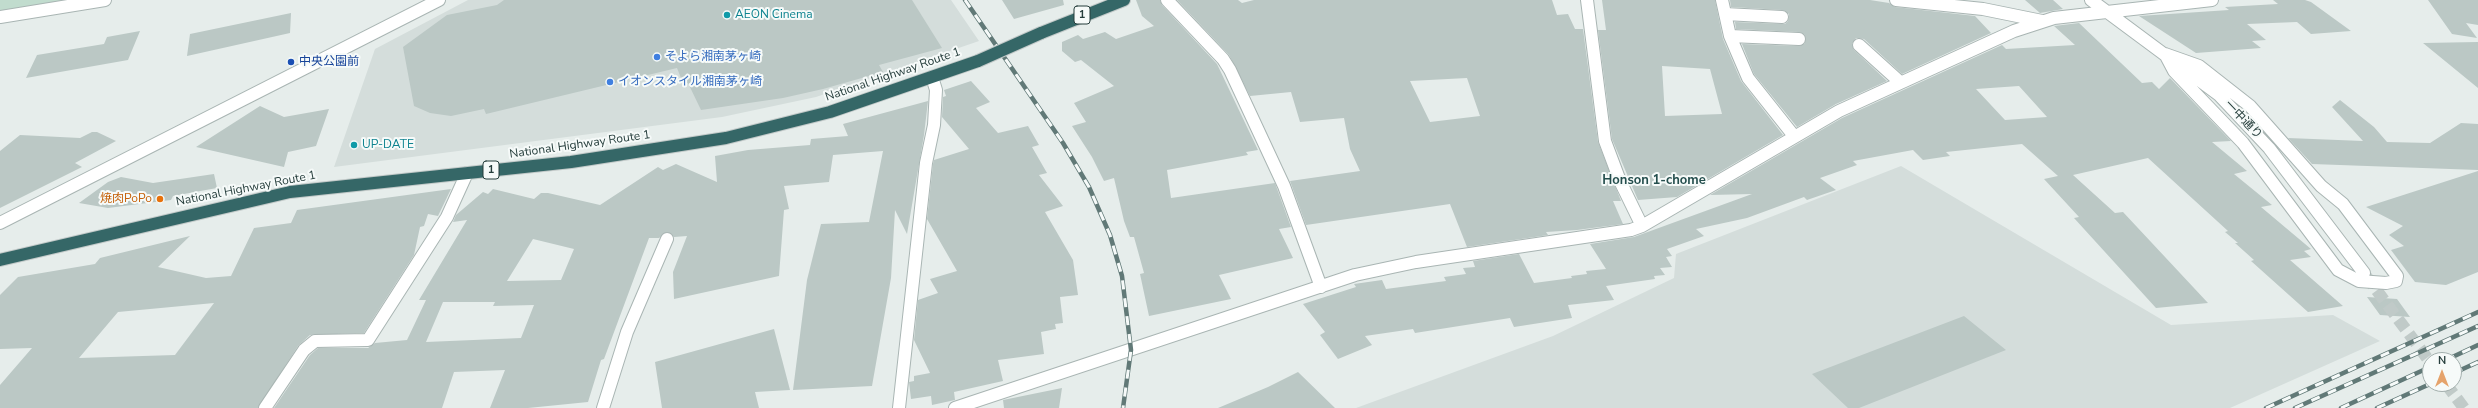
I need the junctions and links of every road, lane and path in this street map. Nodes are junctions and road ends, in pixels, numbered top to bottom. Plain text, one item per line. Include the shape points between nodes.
1 (105, 0) edge
2 (439, 0) edge
3 (1124, 0) edge
4 (1167, 0) edge
5 (1587, 0) edge
6 (1722, 0) edge
7 (1896, 0) edge
8 (2090, 0) edge
9 (2212, 0) edge
10 (2108, 12) junction
11 (1725, 14) junction
12 (0, 17) edge
13 (1782, 17) dead end
14 (2042, 21) junction
15 (1730, 36) junction
16 (1799, 39) dead end
17 (1858, 45) dead end
18 (2165, 54) junction
19 (932, 77) junction
20 (1900, 82) junction
21 (1794, 136) junction
22 (467, 173) junction
23 (0, 223) edge
24 (1642, 226) junction
25 (667, 239) dead end
26 (0, 260) edge
27 (2364, 273) tunnel mouth
28 (1321, 287) junction
29 (265, 408) edge
30 (603, 408) edge
31 (899, 408) edge
32 (955, 408) edge

1 - 12 street
2 - 23 street
3 - 19 highway, National Highway Route 1 / 1, bridge via 978,61
4 - 28 street via 1223,59 1230,70 1284,186
5 - 24 street via 1605,141 1620,181
6 - 11 street
7 - 14 street via 1990,10
8 - 10 street, 一中通り
9 - 10 street
10 - 14 street
10 - 18 street, 一中通り
11 - 13 street
11 - 15 street
14 - 20 street
15 - 16 street
15 - 21 street via 1748,78
17 - 20 street
18 - 18 street via 2200,66 2250,106 2321,186 2343,204 2398,276 2396,281 2359,281 2338,270 2243,143 2174,72
18 - 27 street, 一中通り via 2219,95 2270,148
19 - 22 highway, National Highway Route 1 / 1 via 830,112 726,138 571,162
19 - 31 street via 936,90 934,125 926,163
20 - 21 street
21 - 24 street
22 - 26 highway, National Highway Route 1 / 1 via 290,192
22 - 29 street via 447,217 368,340 315,341 304,350
24 - 28 street via 1631,230 1416,262 1355,275
25 - 30 street via 628,332
28 - 32 street

